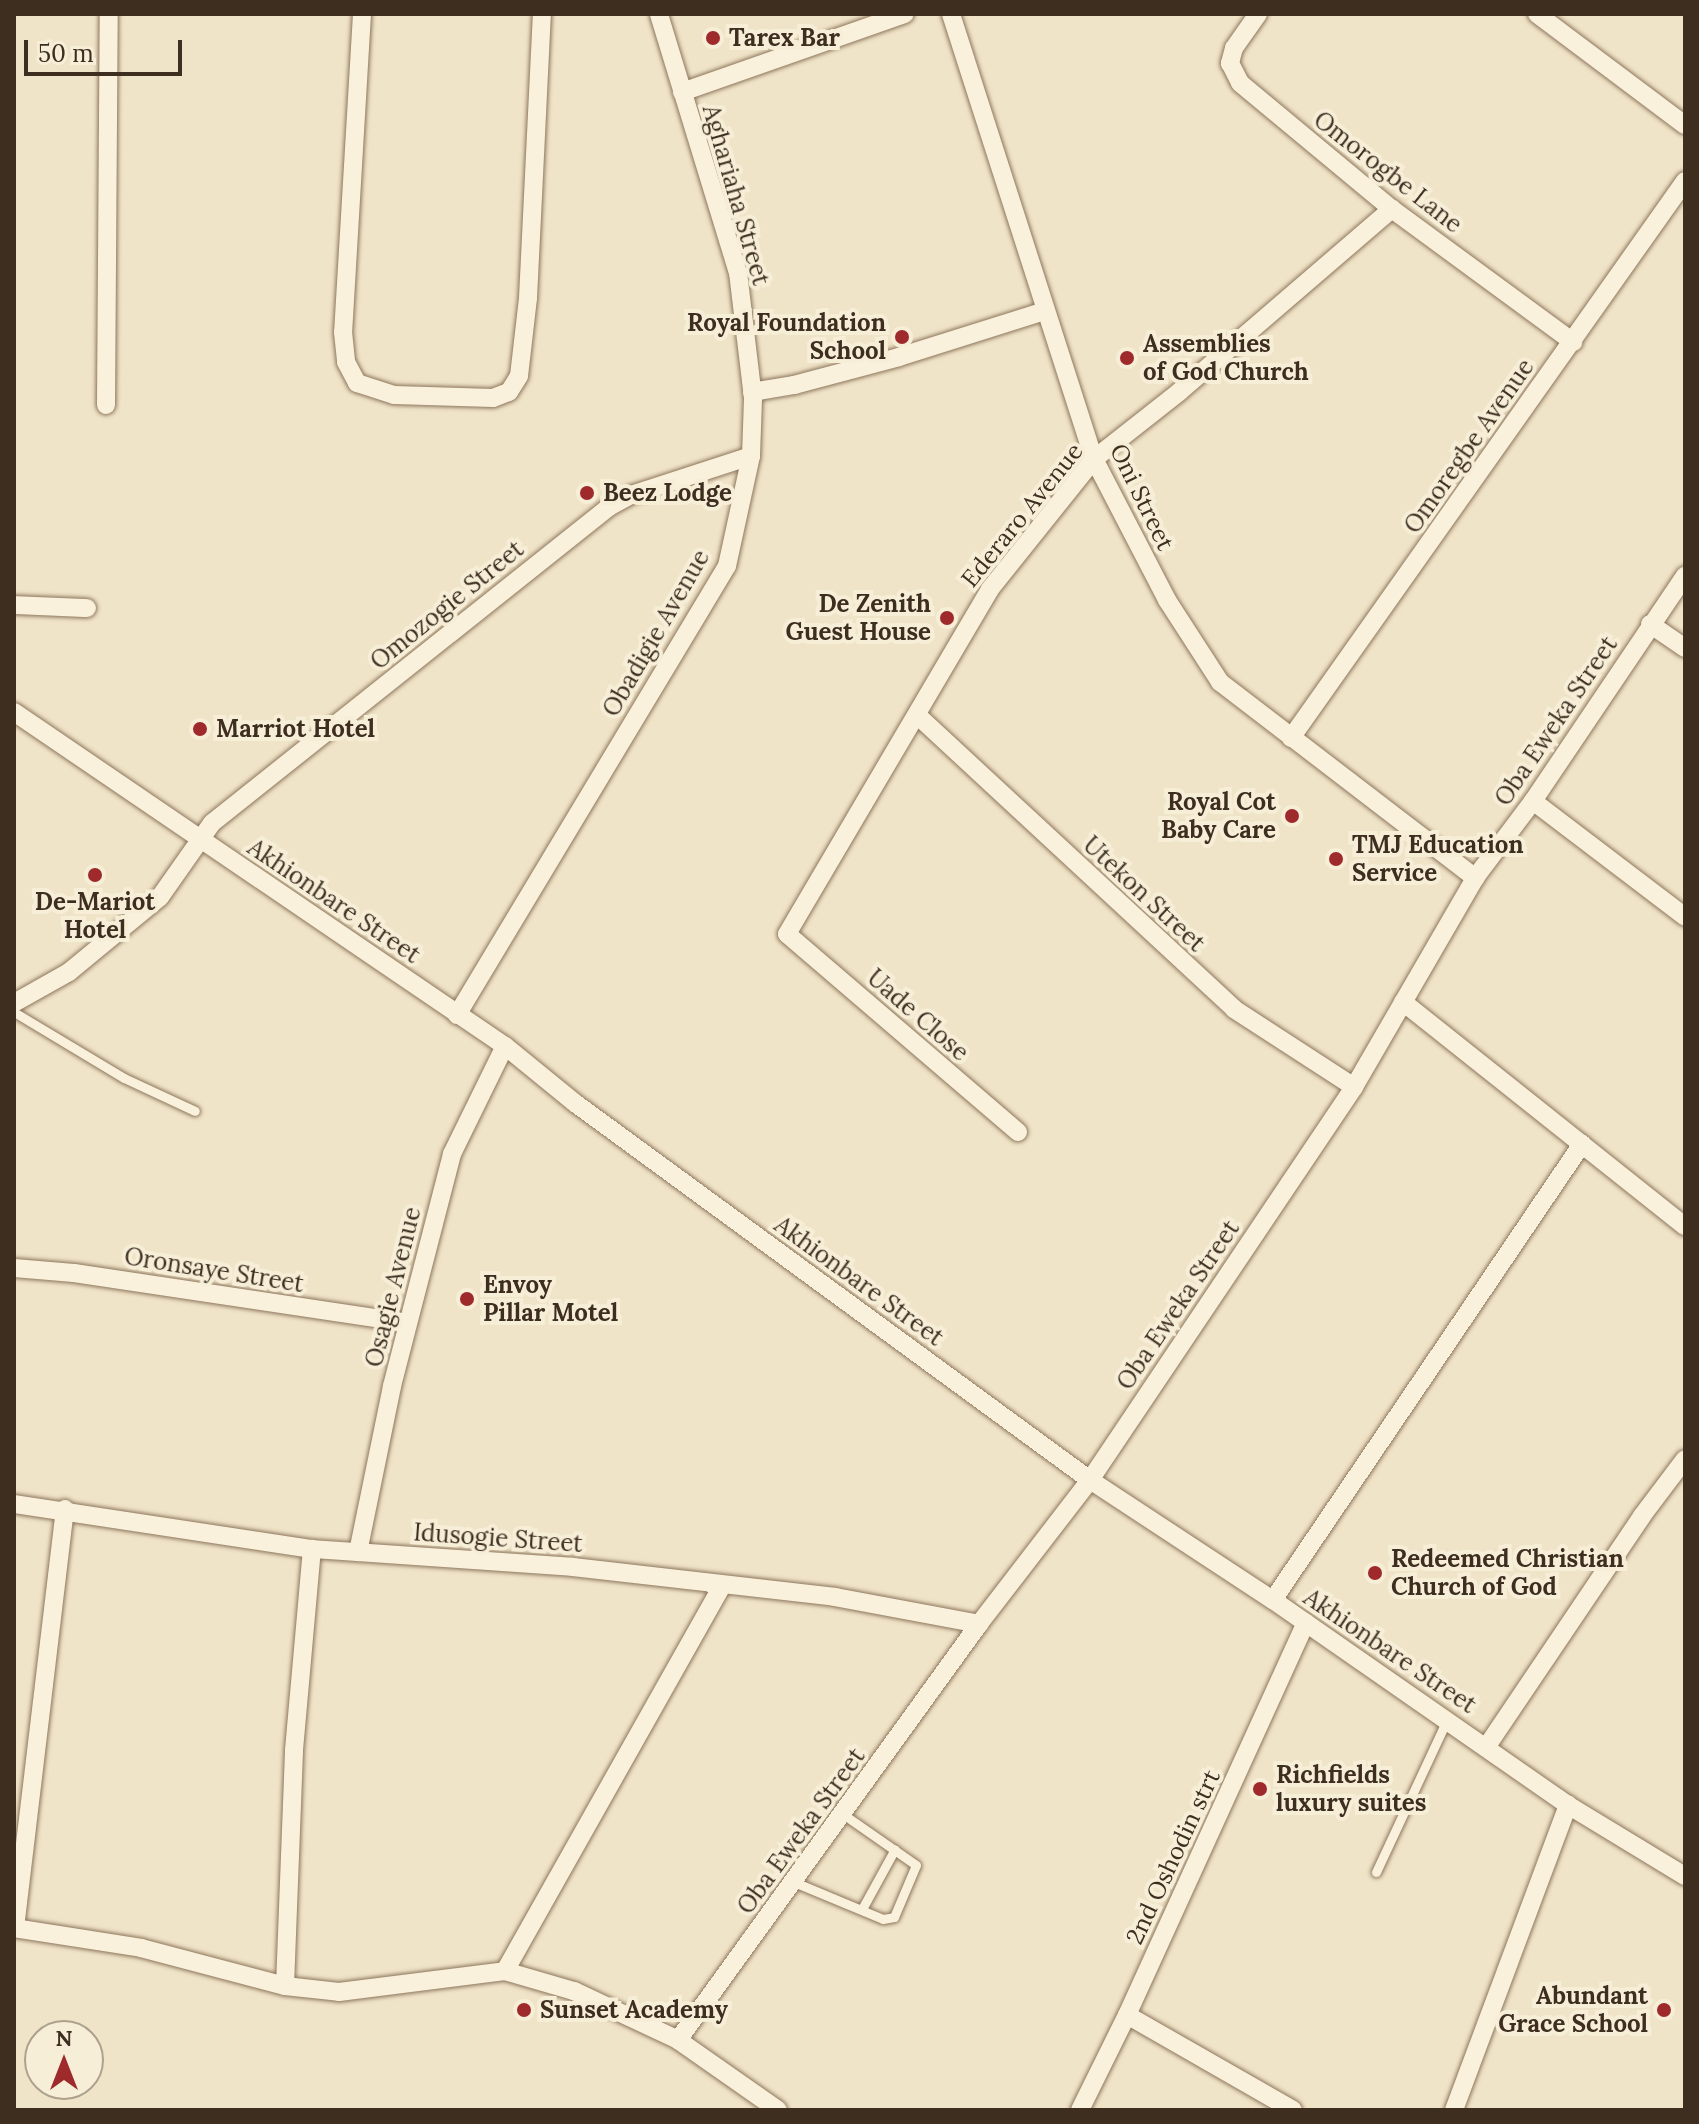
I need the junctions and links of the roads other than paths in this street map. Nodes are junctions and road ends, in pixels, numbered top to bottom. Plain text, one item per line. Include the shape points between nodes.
1 (109, 14) edge
2 (362, 14) edge
3 (542, 14) edge
4 (659, 14) edge
5 (905, 14) edge
6 (951, 14) edge
7 (1258, 14) edge
8 (1537, 14) edge
9 (682, 92) junction
10 (1685, 125) edge
11 (1685, 181) edge
12 (1392, 209) junction
13 (1045, 311) junction
14 (1573, 342) junction
15 (752, 392) junction
16 (106, 405) dead end
17 (751, 456) junction
18 (1094, 459) junction
19 (1685, 576) edge
20 (14, 605) edge
21 (87, 608) dead end
22 (1650, 624) junction
23 (1685, 648) edge
24 (14, 712) edge
25 (917, 715) junction
26 (1291, 738) junction
27 (1533, 801) junction
28 (200, 838) junction
29 (1475, 878) junction
30 (1685, 917) edge
31 (787, 934) joint
32 (1403, 1002) junction
33 (14, 1003) edge
34 (14, 1012) edge
35 (457, 1015) junction
36 (505, 1046) junction
37 (1354, 1087) junction
38 (195, 1111) dead end
39 (1018, 1132) dead end
40 (1582, 1144) junction
41 (1685, 1226) edge
42 (14, 1268) edge
43 (407, 1323) junction
44 (1685, 1459) edge
45 (1090, 1480) junction
46 (14, 1504) edge
47 (65, 1509) junction
48 (312, 1549) junction
49 (358, 1552) junction
50 (705, 1584) junction
51 (1273, 1600) junction
52 (1306, 1623) junction
53 (979, 1624) junction
54 (1447, 1720) junction
55 (1487, 1746) junction
56 (1568, 1805) junction
57 (843, 1814) junction
58 (895, 1849) junction
59 (1682, 1867) edge
60 (1376, 1872) dead end
61 (794, 1882) junction
62 (862, 1909) junction
63 (14, 1928) edge
64 (505, 1971) junction
65 (285, 1986) junction
66 (1127, 2015) junction
67 (678, 2040) junction
68 (778, 2110) edge
69 (1080, 2110) edge
70 (1293, 2110) edge
71 (1454, 2110) edge

1 - 16 street
2 - 3 street via 343,332 346,362 357,383 394,395 493,398 509,392 519,376 528,298
4 - 9 street, Aghariaha Street
5 - 9 street
6 - 13 street, Oni Street
7 - 12 street, Omorogbe Lane via 1230,63 1240,83
8 - 10 street
9 - 15 street, Aghariaha Street via 738,273
11 - 14 street, Omoregbe Avenue
12 - 14 street, Omorogbe Lane
12 - 18 street, Ederaro Avenue
13 - 15 street via 899,357
13 - 18 street, Oni Street
14 - 26 street, Omoregbe Avenue
15 - 17 street, Obadigie Avenue
17 - 28 street, Omozogie Street via 609,507 212,823
17 - 35 street, Obadigie Avenue via 727,566
18 - 25 street, Ederaro Avenue via 990,589
18 - 26 street, Oni Street via 1167,600 1220,682
19 - 22 street, Oba Eweka Street
20 - 21 street
22 - 23 street
22 - 27 street, Oba Eweka Street
24 - 28 street, Akhionbare Street
25 - 31 street, Ederaro Avenue
25 - 37 street, Utekon Street via 1234,1009
26 - 29 street, Oni Street
27 - 29 street, Oba Eweka Street
27 - 30 street
28 - 33 street, Omozogie Street via 160,897 69,972
28 - 35 street, Akhionbare Street
29 - 32 street, Oba Eweka Street
31 - 39 street, Uade Close
32 - 37 street, Oba Eweka Street
32 - 40 street
34 - 38 lane via 124,1078
35 - 36 street, Akhionbare Street
36 - 43 street, Osagie Avenue via 452,1154
36 - 45 street, Akhionbare Street via 575,1103
37 - 45 street, Oba Eweka Street
40 - 41 street
40 - 51 street
42 - 43 street, Oronsaye Street
43 - 49 street, Osagie Avenue
44 - 55 street
45 - 51 street, Akhionbare Street
45 - 53 street, Oba Eweka Street
46 - 47 street, Idusogie Street
47 - 48 street, Idusogie Street
47 - 63 street
48 - 49 street, Idusogie Street
48 - 65 street via 294,1750
49 - 50 street, Idusogie Street via 573,1567
50 - 53 street, Idusogie Street via 835,1597
50 - 64 street via 721,1587
51 - 52 street, Akhionbare Street
52 - 54 street, Akhionbare Street
52 - 66 street, 2nd Oshodin strt
53 - 57 street, Oba Eweka Street
54 - 55 street, Akhionbare Street
54 - 60 lane
55 - 56 street, Akhionbare Street
56 - 59 street, Akhionbare Street
56 - 71 street
57 - 58 lane
57 - 61 street, Oba Eweka Street
58 - 62 lane
58 - 62 lane via 913,1861 916,1871 894,1917 883,1919
61 - 62 lane
61 - 67 street, Oba Eweka Street
63 - 65 street via 141,1948
64 - 65 street via 339,1992
64 - 67 street via 574,1991
66 - 69 street, 2nd Oshodin strt
66 - 70 street
67 - 68 street

